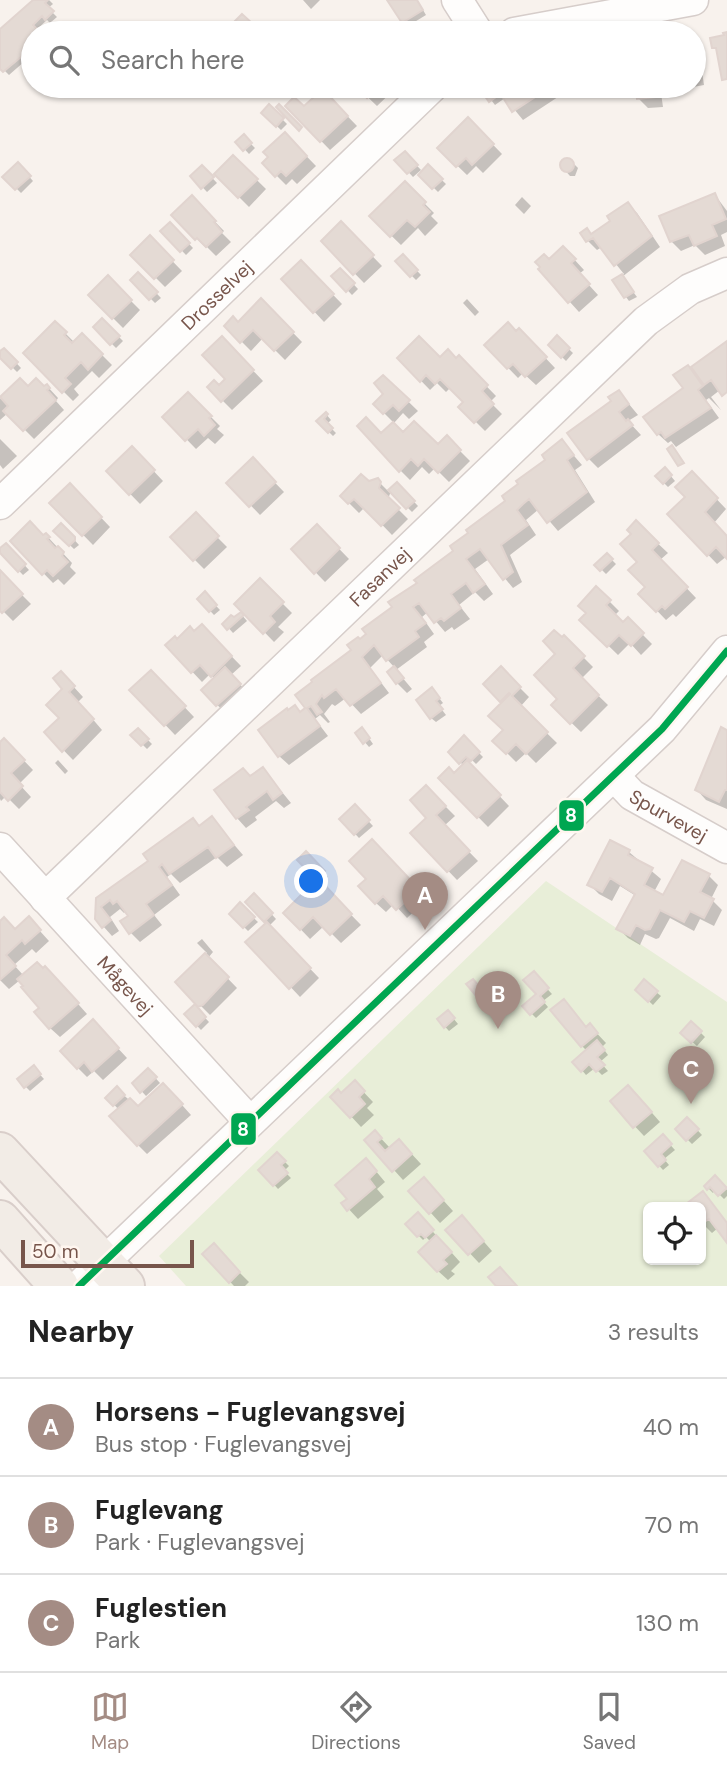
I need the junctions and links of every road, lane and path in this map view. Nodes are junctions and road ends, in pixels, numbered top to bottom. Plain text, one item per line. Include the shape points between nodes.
1 (457, 0) edge
2 (692, 0) edge
3 (470, 21) edge
4 (579, 21) edge
5 (421, 98) edge
6 (727, 273) edge
7 (0, 504) edge
8 (727, 650) edge
9 (614, 776) junction
10 (0, 848) edge
11 (727, 848) edge
12 (45, 898) junction
13 (250, 1122) junction
14 (0, 1152) edge
15 (0, 1220) edge
16 (103, 1278) edge
17 (59, 1286) edge

1 - 3 street
2 - 4 street
5 - 7 street, Drosselvej
6 - 12 street, Fasanvej via 690,289 646,321
8 - 9 street via 662,729
9 - 11 street, Spurvevej via 632,795
9 - 13 street
10 - 12 street, Mågevej
12 - 13 street, Mågevej
13 - 16 street
14 - 16 main road
15 - 17 main road

